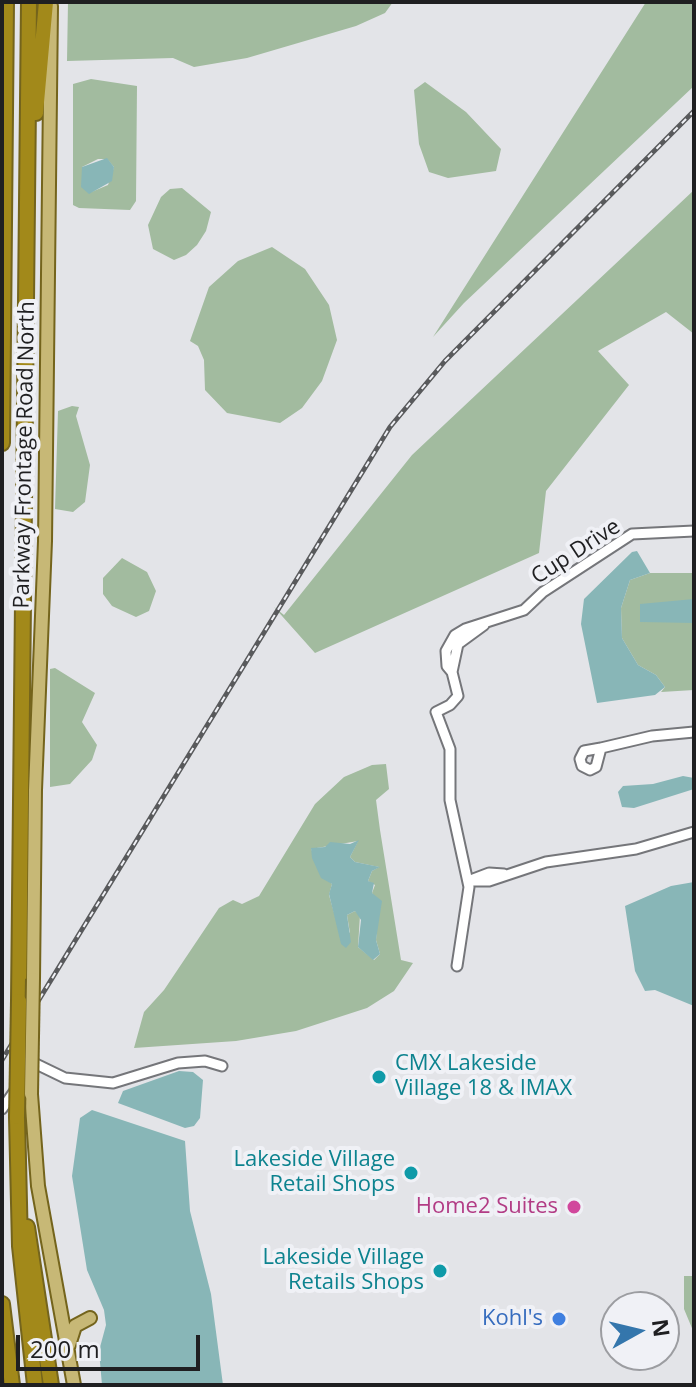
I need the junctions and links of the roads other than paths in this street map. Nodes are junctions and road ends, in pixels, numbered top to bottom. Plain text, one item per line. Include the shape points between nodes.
1 (29, 2) edge
2 (48, 2) edge
3 (6, 3) edge
4 (26, 217) junction
5 (4, 222) edge
6 (2, 243) edge
7 (2, 443) edge
8 (694, 531) edge
9 (694, 732) edge
10 (601, 748) dead end
11 (694, 832) edge
12 (468, 881) junction
13 (457, 966) dead end
14 (222, 1066) dead end
15 (2, 1109) edge
16 (17, 1154) junction
17 (58, 1303) junction
18 (2, 1304) edge
19 (69, 1356) junction
20 (12, 1385) edge
21 (35, 1385) edge
22 (51, 1385) edge
23 (74, 1385) edge

1 - 4 highway
2 - 4 highway
2 - 17 main road, Parkway Frontage Road North, bridge via 46,479 31,1094 38,1186
3 - 5 highway
4 - 16 highway, bridge
5 - 6 highway
5 - 7 highway
8 - 12 street, Cup Drive via 632,534 524,610 484,625 452,646 446,658 458,696 436,712 450,749 450,800
9 - 10 street
11 - 12 street via 636,849 546,862 489,881
12 - 13 street
14 - 15 street via 178,1063 98,1083 65,1078 34,1063
16 - 21 highway via 22,1282
16 - 22 highway
17 - 19 main road, Parkway Frontage Road North
17 - 19 main road via 69,1313 90,1318 75,1327
18 - 20 highway
19 - 23 main road, Parkway Frontage Road North

